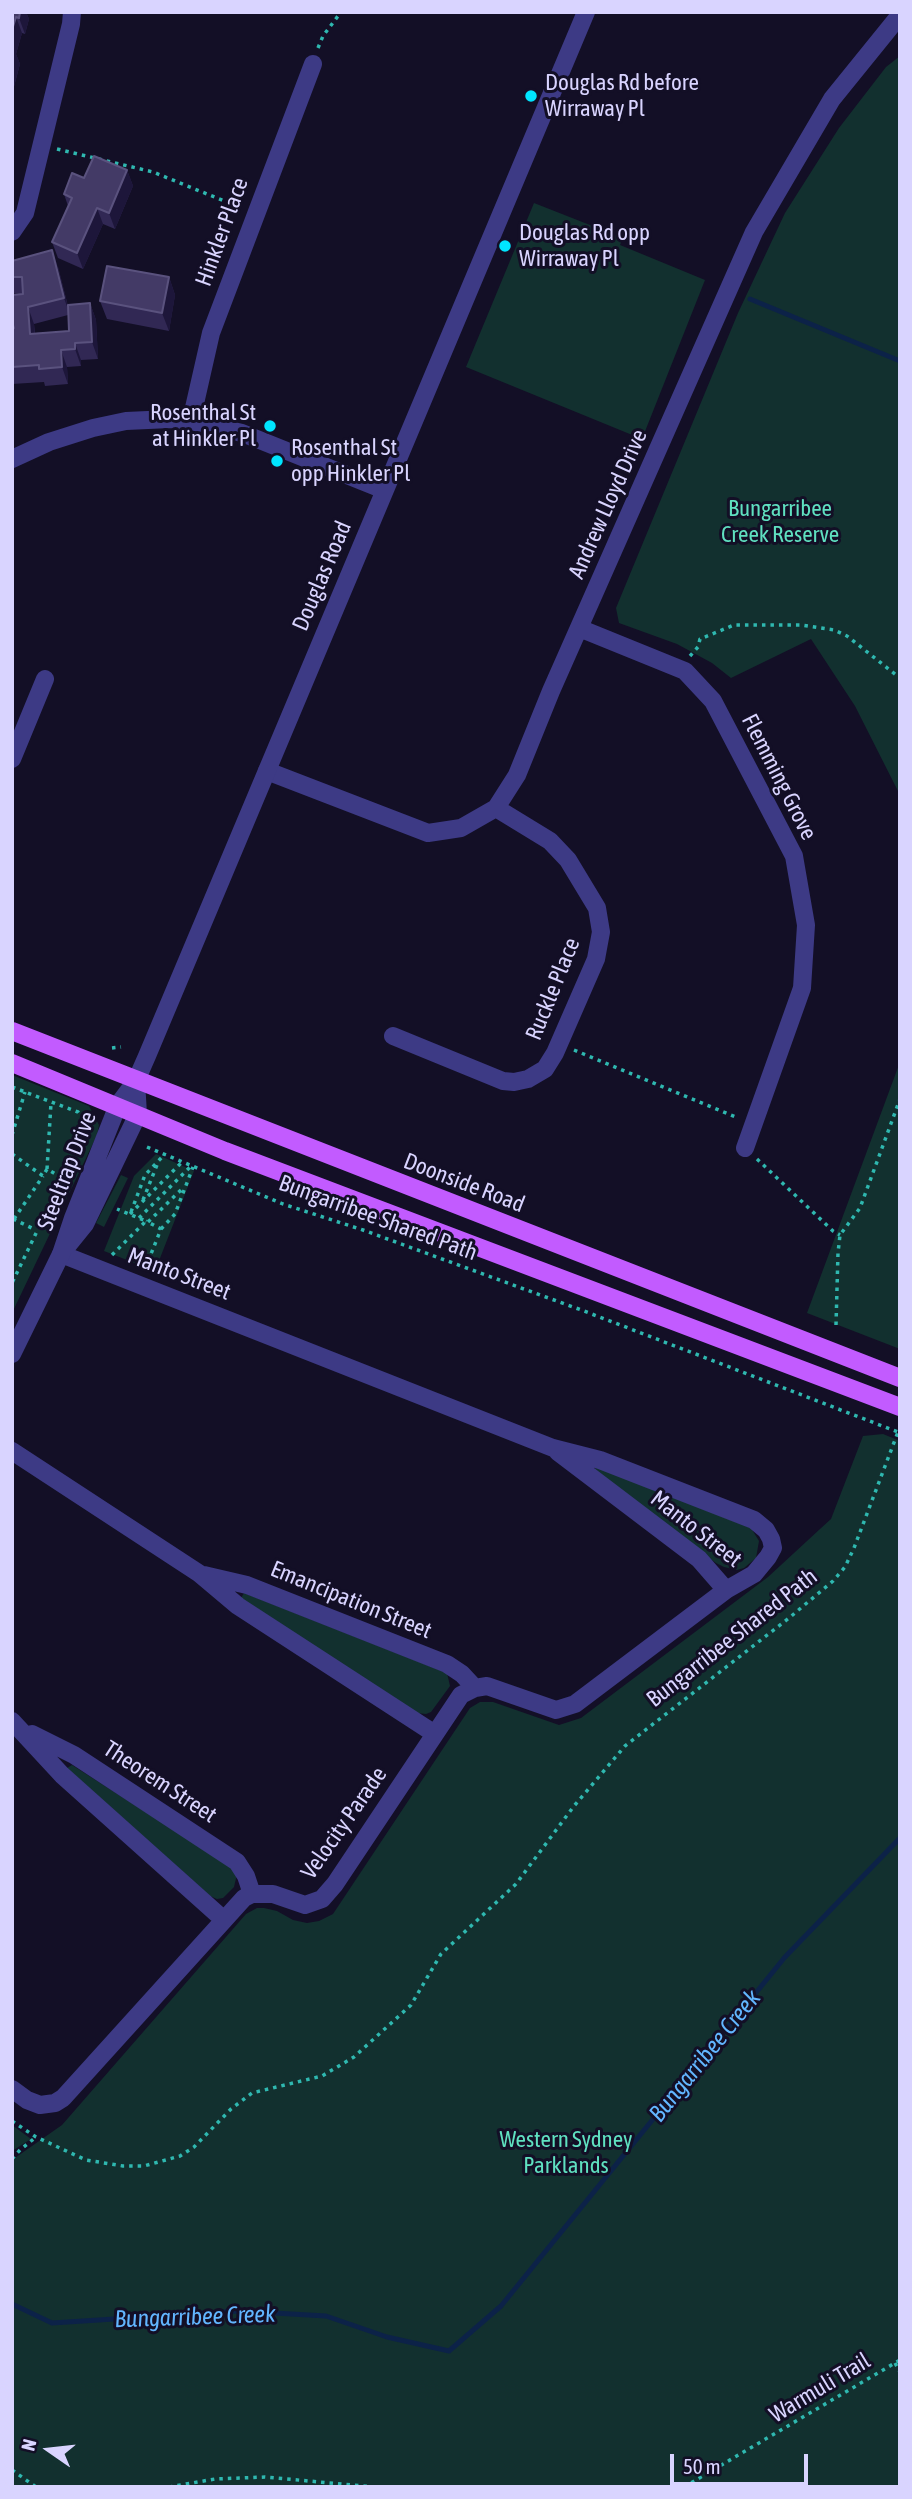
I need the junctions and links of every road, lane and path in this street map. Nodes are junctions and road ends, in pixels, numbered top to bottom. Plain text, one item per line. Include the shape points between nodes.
1 (72, 12) edge
2 (341, 12) edge
3 (586, 12) edge
4 (900, 15) edge
5 (313, 64) joint
6 (41, 145) junction
7 (255, 213) junction
8 (12, 232) edge
9 (191, 421) junction
10 (12, 459) edge
11 (384, 491) junction
12 (579, 628) junction
13 (685, 671) junction
14 (900, 678) edge
15 (45, 679) dead end
16 (12, 759) edge
17 (267, 771) junction
18 (496, 808) junction
19 (12, 1031) edge
20 (393, 1036) dead end
21 (559, 1044) junction
22 (121, 1047) dead end
23 (112, 1048) dead end
24 (12, 1063) edge
25 (136, 1081) junction
26 (12, 1087) edge
27 (25, 1091) junction
28 (900, 1099) edge
29 (51, 1103) junction
30 (118, 1105) junction
31 (138, 1114) junction
32 (14, 1122) edge
33 (754, 1124) junction
34 (12, 1135) edge
35 (147, 1147) dead end
36 (745, 1148) joint
37 (12, 1154) edge
38 (165, 1154) junction
39 (159, 1161) junction
40 (182, 1162) junction
41 (192, 1167) junction
42 (47, 1169) junction
43 (43, 1176) junction
44 (62, 1178) junction
45 (186, 1184) junction
46 (143, 1202) junction
47 (117, 1209) dead end
48 (130, 1214) junction
49 (139, 1218) junction
50 (13, 1219) edge
51 (147, 1222) junction
52 (161, 1229) junction
53 (36, 1230) junction
54 (840, 1235) junction
55 (61, 1254) junction
56 (110, 1256) dead end
57 (145, 1269) dead end
58 (12, 1283) edge
59 (836, 1325) dead end
60 (12, 1354) edge
61 (900, 1378) edge
62 (900, 1408) edge
63 (899, 1432) edge
64 (553, 1448) junction
65 (12, 1451) edge
66 (201, 1574) junction
67 (726, 1590) junction
68 (475, 1688) junction
69 (17, 1725) edge
70 (435, 1734) junction
71 (252, 1894) junction
72 (224, 1920) junction
73 (12, 2089) edge
74 (12, 2121) edge
75 (36, 2137) junction
76 (12, 2157) edge
77 (900, 2360) edge
78 (895, 2363) junction
79 (900, 2372) edge
80 (12, 2470) edge
81 (36, 2487) edge
82 (169, 2487) edge
83 (374, 2487) edge
84 (684, 2487) edge

1 - 6 street
2 - 5 path via 323,36
3 - 11 street, Douglas Road
4 - 12 street, Andrew Lloyd Drive via 832,99 754,232
5 - 7 street, Hinkler Place
6 - 7 path via 153,172
6 - 8 street via 25,213
7 - 9 street, Hinkler Place via 209,340
9 - 10 street via 113,423 74,433
9 - 11 street via 250,436
11 - 17 street, Douglas Road
12 - 13 street, Flemming Grove
12 - 18 street, Andrew Lloyd Drive via 517,775
13 - 14 path via 700,639 734,625 774,624 834,630
13 - 33 street, Flemming Grove via 713,701 794,856 806,925 802,988
15 - 16 street
17 - 18 street, Andrew Lloyd Drive via 428,833 461,828
17 - 25 street, Douglas Road
18 - 21 street, Ruckle Place via 550,841 568,860 597,908 601,932 596,959
19 - 25 main road, Doonside Road
20 - 21 street, Ruckle Place via 514,1082 545,1069
21 - 33 path
22 - 23 path
24 - 30 main road
25 - 30 street, Douglas Road
25 - 31 street, Douglas Road
25 - 61 main road, Doonside Road
26 - 27 path
27 - 29 path
27 - 32 path
28 - 54 path via 860,1208
29 - 42 path
29 - 44 path via 78,1112 85,1122
30 - 31 main road
30 - 55 street, Steeltrap Drive
31 - 55 street, Steeltrap Drive via 85,1224
31 - 62 main road
32 - 34 path
33 - 36 street, Flemming Grove
35 - 38 path, Bungarribee Shared Path
36 - 54 path
37 - 43 path
38 - 39 path
38 - 40 path, Bungarribee Shared Path
39 - 46 path
39 - 48 path via 145,1175
40 - 41 path, Bungarribee Shared Path
40 - 46 path
41 - 45 path
41 - 49 path
41 - 63 path, Bungarribee Shared Path
42 - 43 path
42 - 44 path
43 - 50 path
44 - 53 path
45 - 51 path
45 - 52 path via 175,1214
46 - 48 path
47 - 48 path
48 - 49 path
49 - 51 path
50 - 53 path
51 - 52 path
51 - 56 path
52 - 57 path
53 - 58 path
54 - 59 path
55 - 60 street, Steeltrap Drive
55 - 64 street, Manto Street
63 - 75 path, Bungarribee Shared Path via 854,1548 833,1581 625,1746 573,1806 516,1884 441,1954 411,2005 354,2057 308,2081 252,2093 194,2147 162,2162 104,2164
64 - 67 street, Manto Street via 699,1559
64 - 67 street, Manto Street via 600,1460 754,1520 766,1530 773,1548 754,1574
65 - 66 street, Emancipation Street
66 - 68 street, Emancipation Street via 247,1585 447,1664
66 - 70 street, Emancipation Street via 238,1606
67 - 68 street via 565,1709 547,1708 487,1686
68 - 70 street, Velocity Parade via 457,1700
69 - 71 street, Theorem Street via 74,1755 237,1862
69 - 72 street, Theorem Street via 62,1775
70 - 71 street, Velocity Parade via 322,1899 305,1905 273,1894
71 - 72 street
72 - 73 street via 63,2098 40,2105
74 - 75 path, Bungarribee Shared Path
75 - 76 path
77 - 78 path, Warmuli Trail
78 - 79 path
78 - 84 path, Warmuli Trail
80 - 81 path
82 - 83 path via 265,2477

